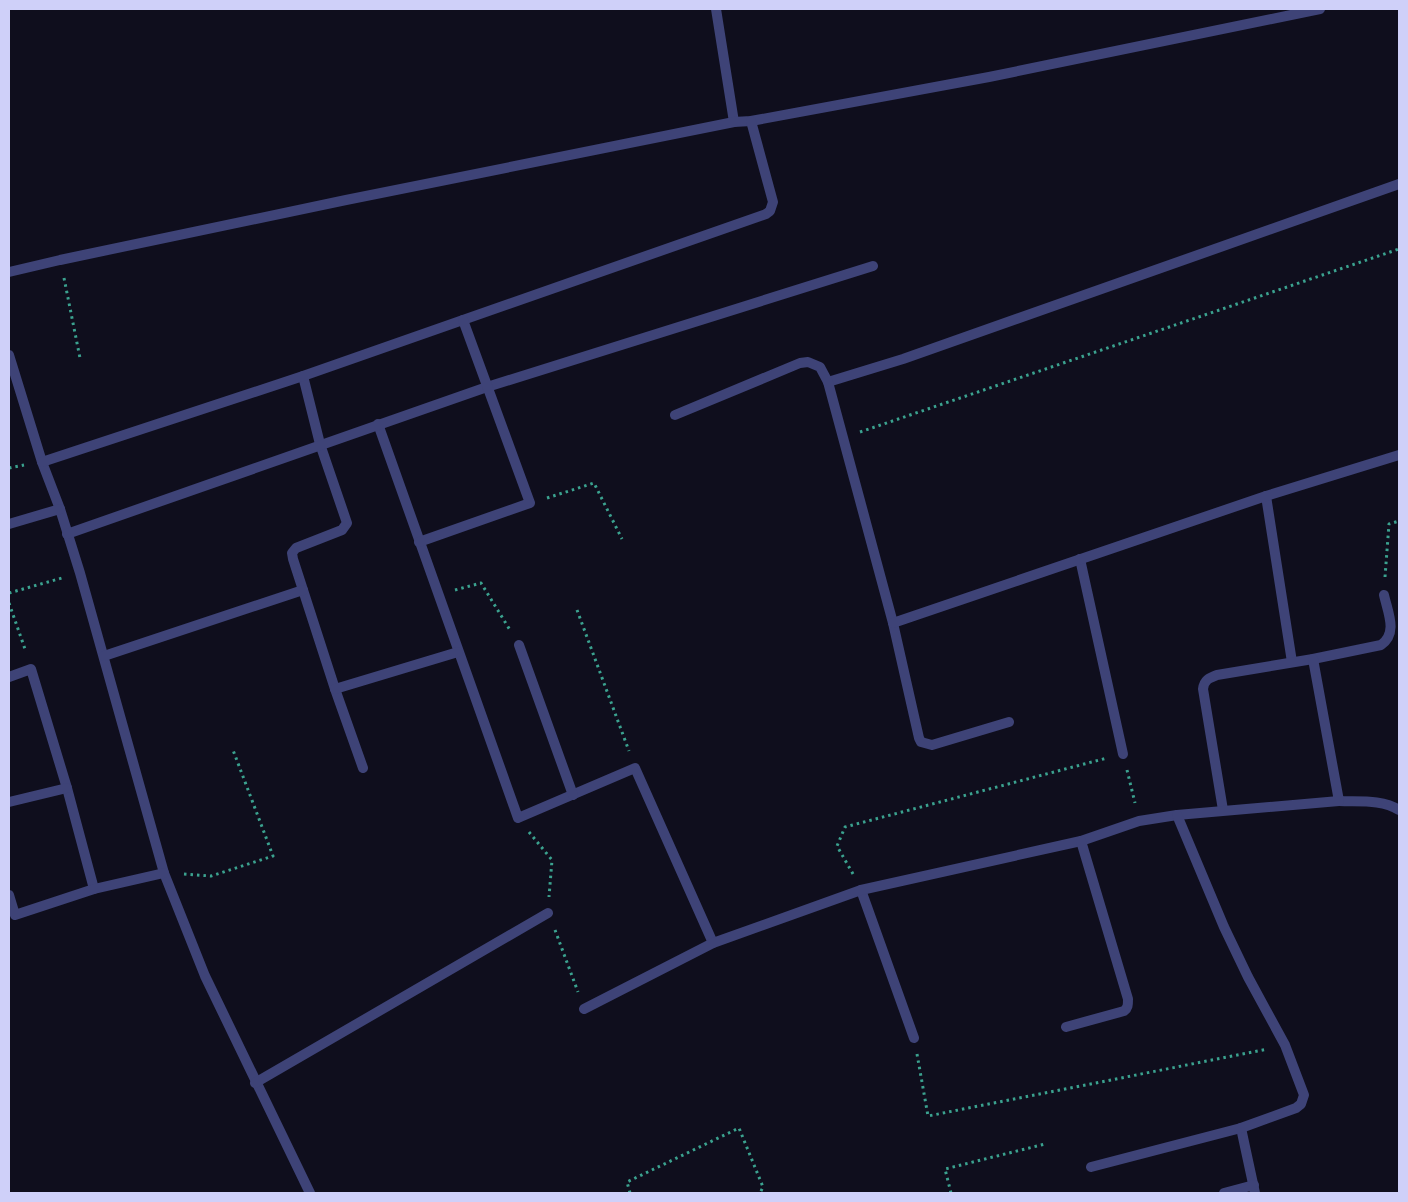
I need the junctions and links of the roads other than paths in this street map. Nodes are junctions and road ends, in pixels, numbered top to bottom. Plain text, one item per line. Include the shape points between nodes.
1 (716, 9) edge
2 (1320, 9) edge
3 (751, 121) junction
4 (734, 122) junction
5 (1399, 184) edge
6 (873, 266) dead end
7 (9, 272) edge
8 (463, 320) junction
9 (9, 355) edge
10 (303, 376) junction
11 (828, 382) junction
12 (487, 387) junction
13 (20, 394) junction
14 (9, 397) edge
15 (675, 415) dead end
16 (378, 424) junction
17 (320, 444) junction
18 (1399, 455) edge
19 (42, 462) junction
20 (1266, 496) junction
21 (60, 509) junction
22 (9, 524) edge
23 (67, 534) junction
24 (419, 542) junction
25 (1080, 558) junction
26 (303, 590) junction
27 (1384, 595) road end
28 (893, 623) junction
29 (519, 645) road end
30 (458, 652) junction
31 (104, 656) junction
32 (1313, 659) junction
33 (1292, 662) junction
34 (9, 677) edge
35 (335, 689) junction
36 (1009, 722) dead end
37 (1123, 754) road end
38 (363, 768) dead end
39 (67, 788) junction
40 (573, 795) junction
41 (1339, 801) junction
42 (9, 802) edge
43 (1223, 810) junction
44 (1399, 810) edge
45 (1177, 815) junction
46 (1081, 842) junction
47 (164, 873) junction
48 (94, 889) junction
49 (861, 890) junction
50 (9, 895) edge
51 (548, 912) road end
52 (12, 916) edge
53 (712, 943) junction
54 (584, 1009) road end
55 (1066, 1026) dead end
56 (914, 1038) road end
57 (256, 1082) junction
58 (1241, 1128) junction
59 (1091, 1167) dead end
60 (1255, 1189) edge
61 (310, 1193) edge
62 (1224, 1193) edge

1 - 4 street
2 - 3 street via 989,77
3 - 4 street
3 - 8 street via 773,202 770,211
4 - 7 street
5 - 11 street via 912,356
6 - 12 street
8 - 10 street
8 - 12 street
9 - 13 street
10 - 17 street
10 - 19 street
11 - 15 street via 820,367 808,362 800,363
11 - 28 street
12 - 16 street
12 - 24 street via 530,503
13 - 14 street
13 - 19 street
16 - 17 street
16 - 24 street
17 - 23 street
17 - 26 street via 346,523 342,530 296,548 292,553
18 - 20 street
19 - 21 street
20 - 25 street
20 - 33 street
21 - 22 street
21 - 23 street
23 - 31 street
24 - 30 street
25 - 28 street
25 - 37 street
26 - 31 street
26 - 35 street
27 - 32 street via 1392,628 1387,640 1380,645
28 - 36 street via 921,742 932,745
29 - 40 street
30 - 35 street
30 - 40 street via 518,818
31 - 47 street
32 - 33 street
32 - 41 street
33 - 43 street via 1217,675 1203,685
34 - 39 street via 31,669
35 - 38 street
39 - 42 street
39 - 48 street
40 - 53 street via 635,768
41 - 43 street
41 - 44 street via 1374,802
43 - 45 street
45 - 46 street via 1139,821
45 - 58 street via 1224,927 1286,1045 1304,1095 1304,1100 1296,1108
46 - 49 street
46 - 55 street via 1128,1004 1124,1011
47 - 48 street
47 - 57 street via 204,976
48 - 52 street
49 - 53 street
49 - 56 street
50 - 52 street
51 - 57 street
53 - 54 street
57 - 61 street
58 - 59 street
58 - 60 street
60 - 62 street

